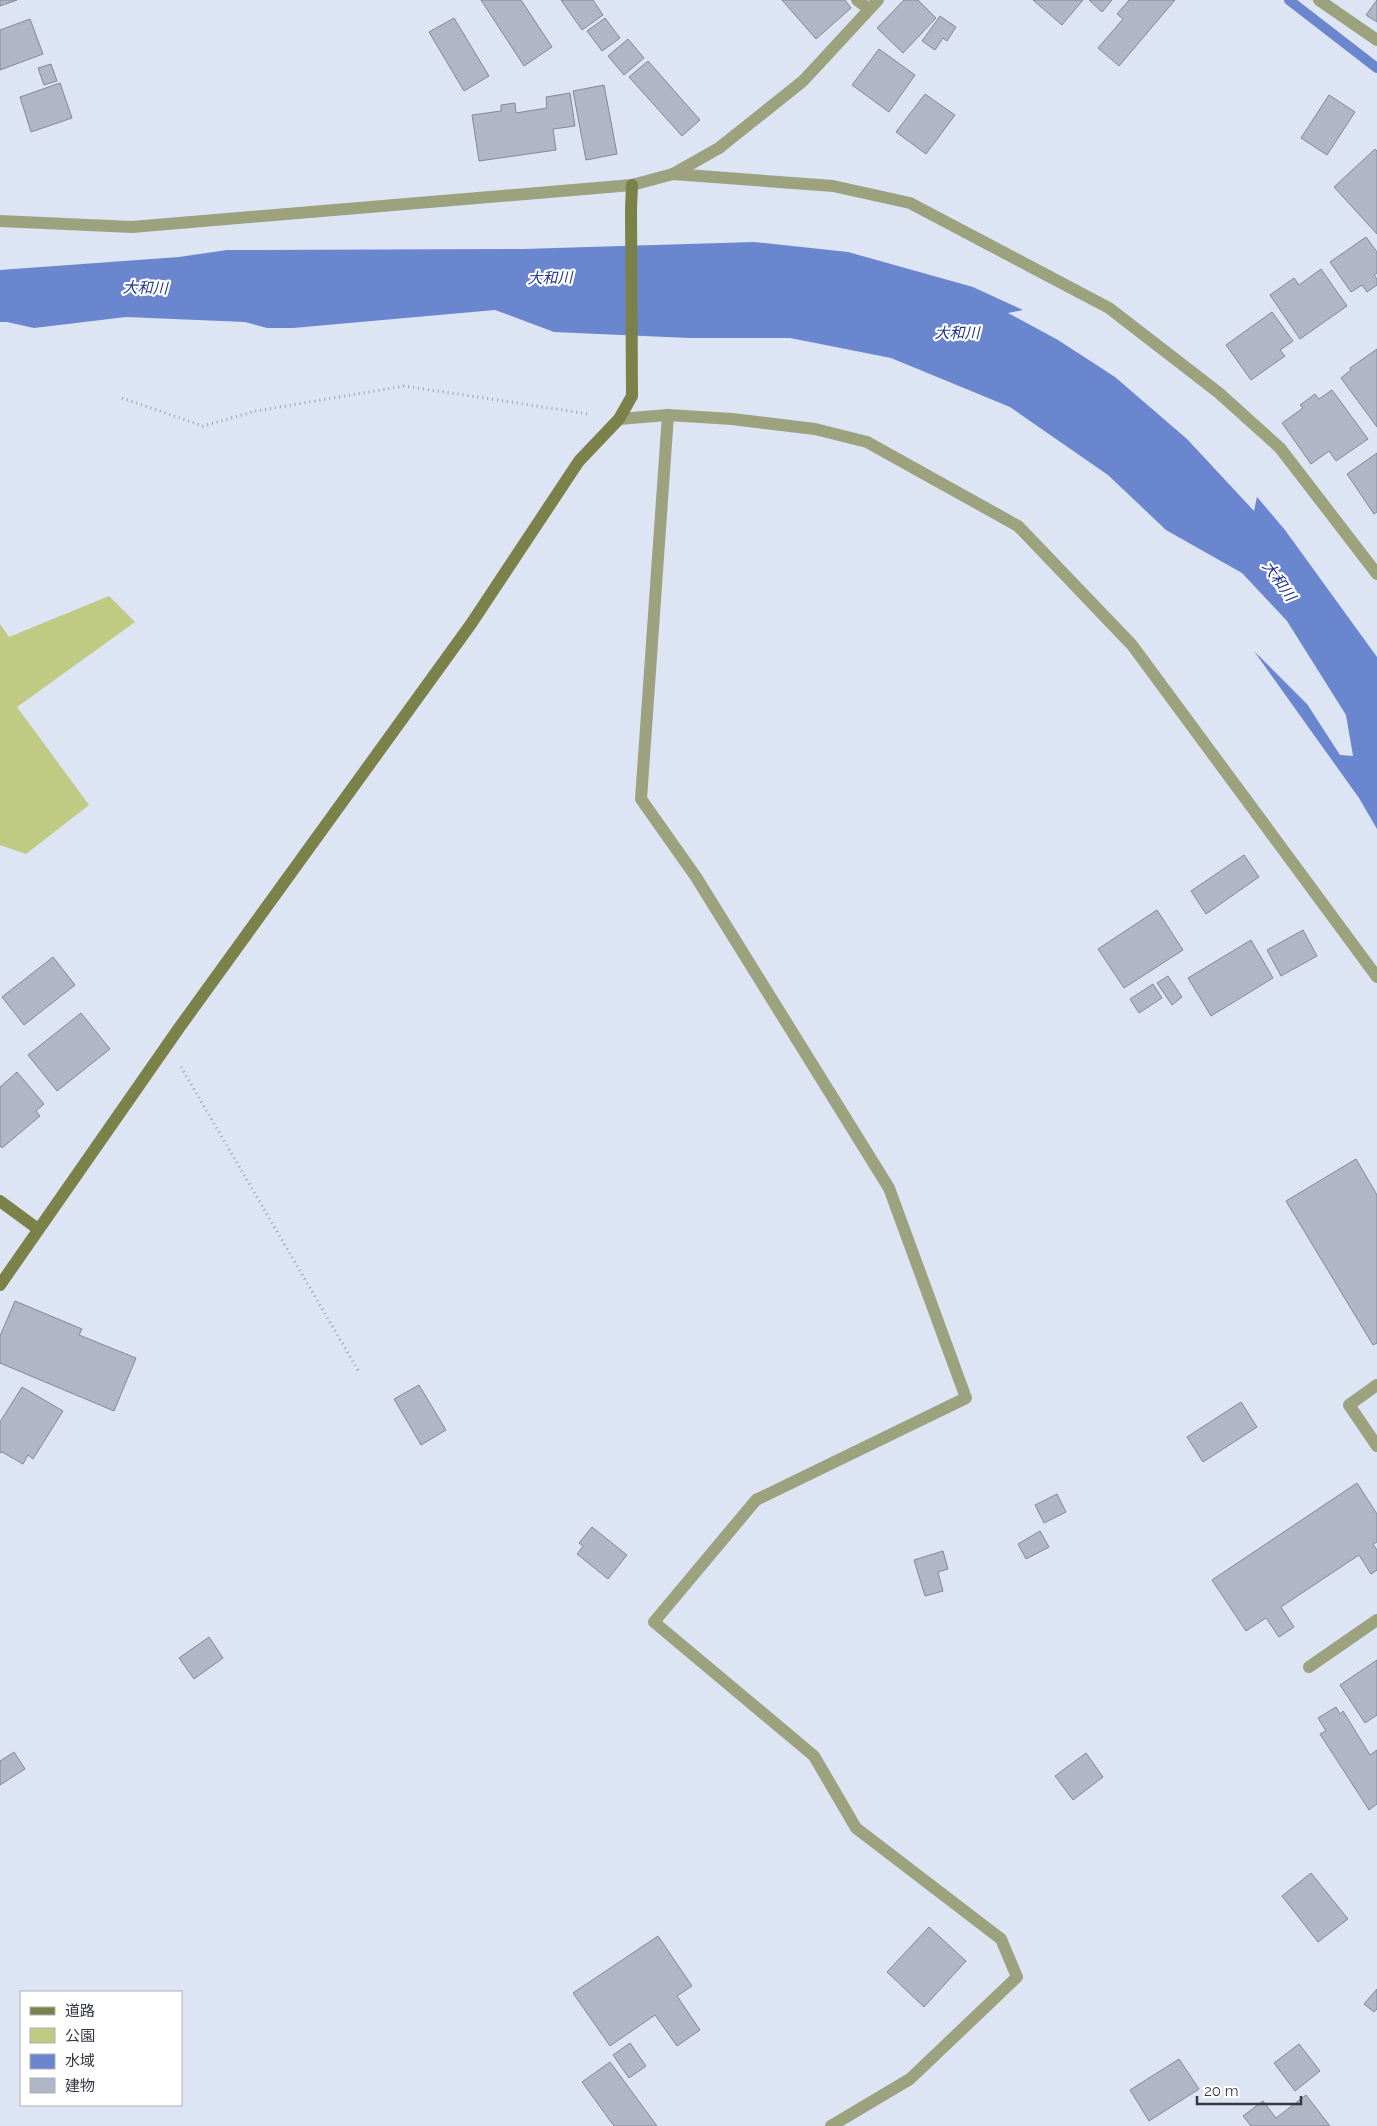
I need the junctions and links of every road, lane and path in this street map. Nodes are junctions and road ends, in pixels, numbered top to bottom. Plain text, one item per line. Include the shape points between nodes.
1 (857, 0) edge
2 (1320, 0) edge
3 (874, 5) edge
4 (1377, 40) edge
5 (673, 174) junction
6 (632, 185) junction
7 (0, 222) edge
8 (122, 398) dead end
9 (668, 415) junction
10 (620, 419) junction
11 (1377, 574) edge
12 (1377, 977) edge
13 (168, 1044) junction
14 (0, 1201) edge
15 (38, 1229) junction
16 (0, 1285) edge
17 (358, 1372) dead end
18 (1377, 1385) edge
19 (1377, 1446) edge
20 (1377, 1620) edge
21 (1309, 1667) dead end
22 (831, 2126) edge

1 - 3 street
2 - 4 street
3 - 5 street via 803,81 719,148
5 - 6 street
5 - 11 street via 833,186 910,203 1109,308 1219,393 1280,448
6 - 7 street via 132,227
6 - 10 street via 632,396
8 - 10 path via 203,426 256,411 404,386
9 - 10 street
9 - 12 street via 815,429 867,442 1018,526 1132,645
9 - 22 street via 641,799 696,877 889,1188 966,1398 756,1500 654,1622 814,1756 856,1828 1001,1939 1017,1977 910,2079
10 - 13 street via 579,461 471,624
13 - 15 street
13 - 17 path
14 - 15 street
15 - 16 street
18 - 19 street via 1350,1405
20 - 21 street

